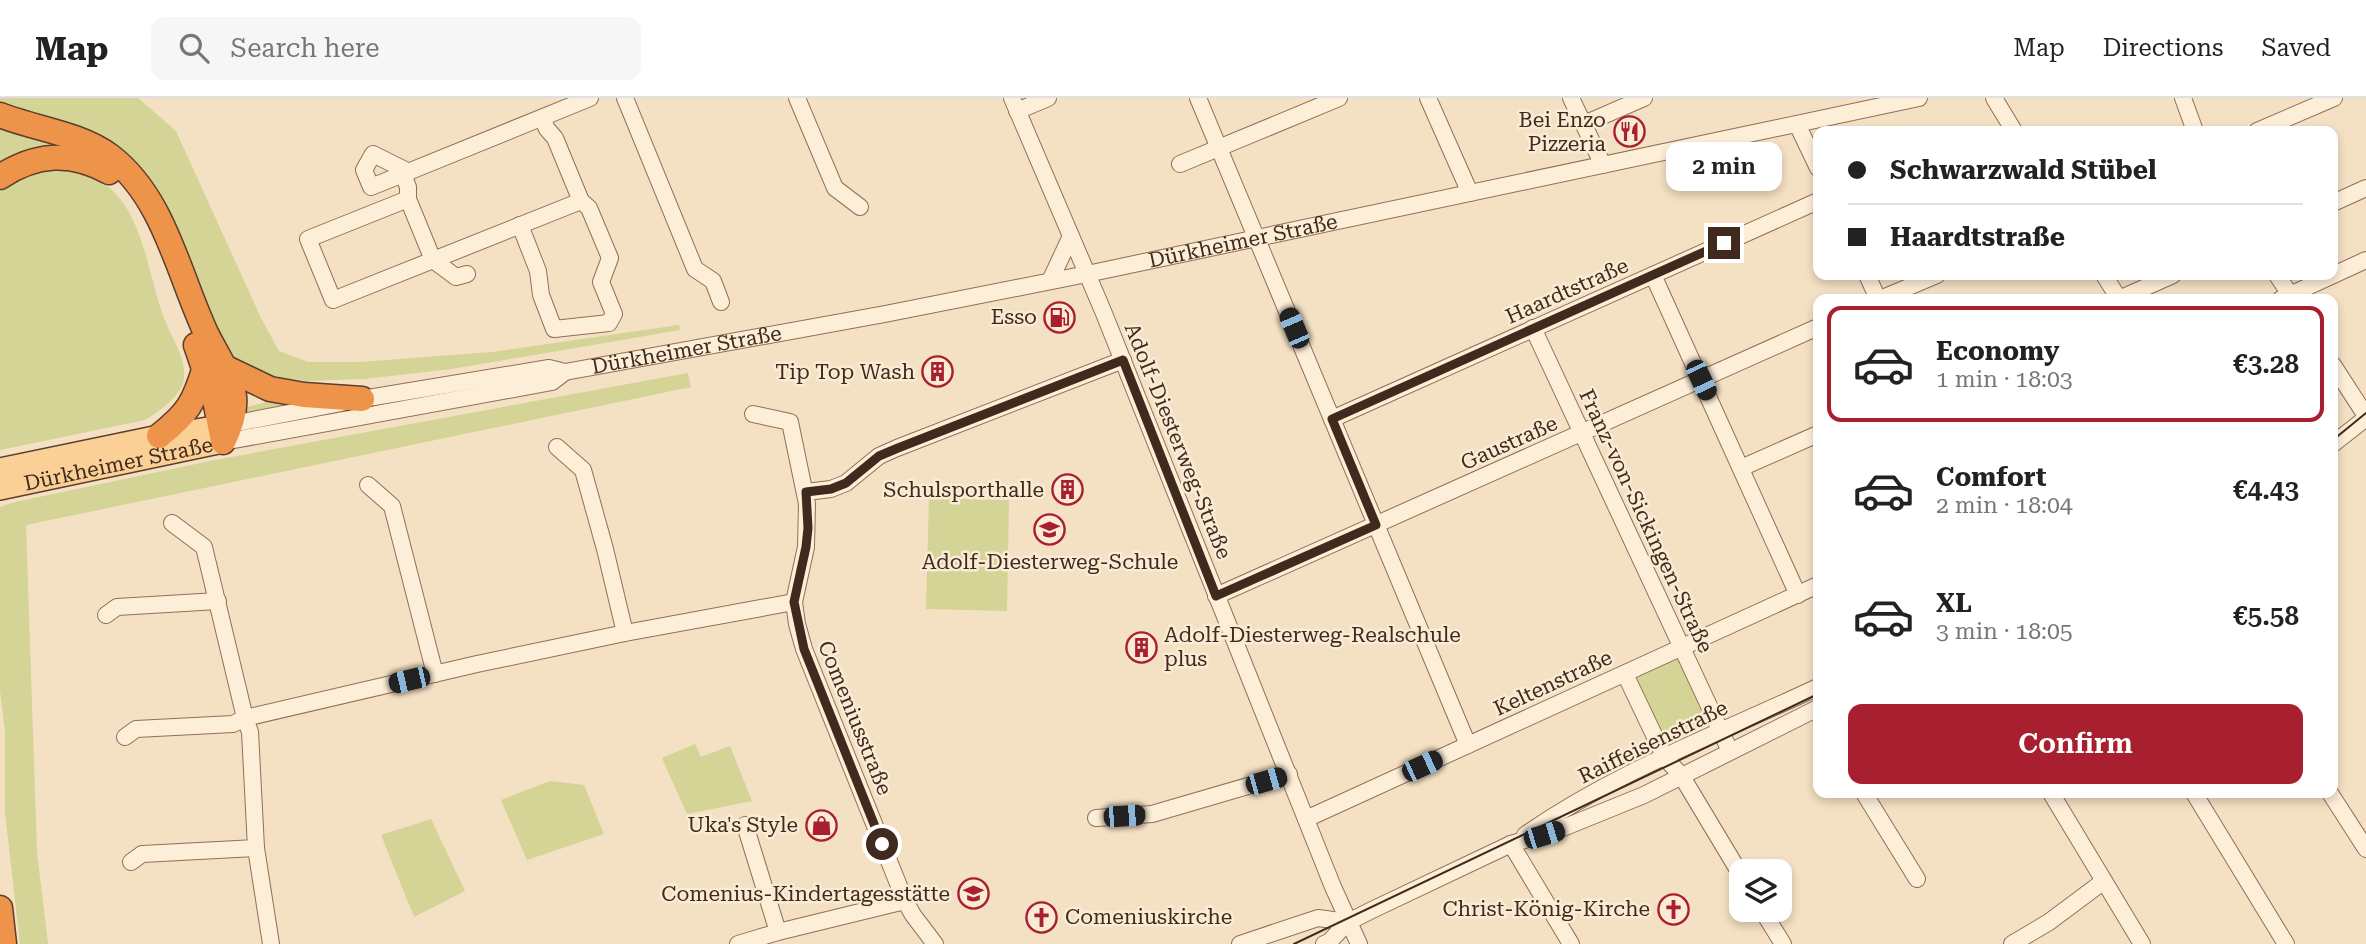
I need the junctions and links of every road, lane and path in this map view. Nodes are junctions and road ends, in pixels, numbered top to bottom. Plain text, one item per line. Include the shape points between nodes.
1 (590, 98) edge
2 (625, 98) edge
3 (797, 98) edge
4 (1048, 98) edge
5 (1198, 98) edge
6 (1339, 98) edge
7 (1428, 98) edge
8 (1571, 98) edge
9 (1644, 98) edge
10 (1919, 98) edge
11 (1994, 98) edge
12 (2183, 98) edge
13 (2334, 98) edge
14 (1015, 104) edge
15 (0, 115) edge
16 (1584, 124) junction
17 (1797, 124) junction
18 (2011, 126) edge
19 (2193, 126) edge
20 (2269, 126) edge
21 (546, 129) junction
22 (1219, 148) junction
23 (1813, 158) edge
24 (1180, 164) dead end
25 (1603, 165) junction
26 (0, 177) edge
27 (409, 185) junction
28 (2366, 188) edge
29 (1470, 193) junction
30 (581, 201) junction
31 (2338, 201) edge
32 (1813, 203) edge
33 (860, 207) dead end
34 (520, 225) junction
35 (1071, 236) junction
36 (1256, 238) junction
37 (433, 260) junction
38 (2366, 260) edge
39 (467, 274) dead end
40 (1087, 274) junction
41 (2338, 274) edge
42 (1653, 275) junction
43 (1925, 280) edge
44 (2162, 280) edge
45 (2325, 280) edge
46 (1051, 281) junction
47 (1891, 294) edge
48 (2130, 294) edge
49 (2296, 294) edge
50 (720, 302) dead end
51 (1533, 328) junction
52 (1813, 329) edge
53 (1123, 360) junction
54 (213, 367) junction
55 (565, 372) junction
56 (2338, 373) edge
57 (1701, 380) junction
58 (362, 399) junction
59 (753, 414) dead end
60 (2366, 417) edge
61 (1332, 419) junction
62 (225, 431) junction
63 (1582, 433) junction
64 (159, 436) junction
65 (1813, 436) edge
66 (2338, 440) edge
67 (557, 447) dead end
68 (1741, 468) junction
69 (4, 478) edge
70 (368, 485) dead end
71 (806, 492) junction
72 (172, 523) dead end
73 (1376, 525) junction
74 (1813, 588) edge
75 (1798, 595) junction
76 (1216, 596) junction
77 (218, 601) junction
78 (794, 602) junction
79 (106, 615) dead end
80 (625, 633) junction
81 (1682, 648) junction
82 (435, 674) junction
83 (1625, 674) junction
84 (1812, 690) edge
85 (1813, 713) edge
86 (245, 718) junction
87 (1721, 732) junction
88 (125, 737) dead end
89 (1468, 745) junction
90 (1730, 751) junction
91 (1665, 758) junction
92 (1289, 774) junction
93 (1681, 775) junction
94 (1867, 798) edge
95 (2054, 798) edge
96 (2203, 798) edge
97 (2333, 798) edge
98 (1097, 818) dead end
99 (1306, 819) junction
100 (746, 825) dead end
101 (1511, 844) junction
102 (256, 848) junction
103 (2366, 849) edge
104 (1731, 859) edge
105 (131, 862) dead end
106 (1917, 879) dead end
107 (2104, 881) junction
108 (905, 901) junction
109 (0, 908) edge
110 (1348, 922) junction
111 (1769, 922) edge
112 (778, 932) junction
113 (745, 943) edge
114 (4, 944) edge
115 (271, 944) edge
116 (935, 944) edge
117 (1240, 944) edge
118 (1324, 944) edge
119 (1359, 944) edge
120 (1571, 944) edge
121 (1783, 944) edge
122 (2012, 944) edge
123 (2142, 944) edge
124 (2286, 944) edge

1 - 21 street
2 - 50 street via 695,269 713,281
3 - 33 street via 835,188
4 - 14 street
5 - 22 street
6 - 22 street
7 - 29 street
8 - 16 street
9 - 16 street
10 - 17 street, Dürkheimer Straße
11 - 18 street
12 - 19 street
13 - 20 street
14 - 35 street, Adolf-Diesterweg-Straße
15 - 54 highway via 77,139 108,155 134,178 162,227 205,331
16 - 25 street
17 - 23 street
17 - 25 street, Dürkheimer Straße
21 - 27 street
21 - 30 street via 555,138
22 - 24 street
22 - 36 street
25 - 29 street, Dürkheimer Straße
26 - 54 highway via 30,161 68,158 87,160 121,181 134,194 155,235
27 - 37 street
27 - 37 street via 308,239 333,300
28 - 31 street
29 - 36 street, Dürkheimer Straße
30 - 34 street
30 - 34 street via 589,208 610,258 601,282 614,314 609,324 554,329
32 - 42 street, Haardtstraße
34 - 37 street
35 - 40 street, Adolf-Diesterweg-Straße
35 - 46 street
36 - 40 street, Dürkheimer Straße
36 - 61 street
37 - 39 street via 456,277
38 - 41 street
40 - 46 street, Dürkheimer Straße
40 - 53 street, Adolf-Diesterweg-Straße
42 - 51 street, Haardtstraße
42 - 57 street
43 - 47 street
44 - 48 street
45 - 49 street
46 - 55 street, Dürkheimer Straße
51 - 61 street, Haardtstraße
51 - 63 street, Franz-von-Sickingen-Straße
52 - 57 street, Gaustraße
53 - 71 street via 879,456 846,483
53 - 76 street, Adolf-Diesterweg-Straße
54 - 58 highway via 270,389
54 - 62 highway via 234,395
54 - 64 highway via 193,402
55 - 58 street, Dürkheimer Straße via 549,368
55 - 62 street, Dürkheimer Straße via 552,382
56 - 60 street
57 - 63 street, Gaustraße
57 - 68 street
58 - 62 street, Dürkheimer Straße
59 - 71 street, Comeniusstraße via 790,422
60 - 66 street
61 - 73 street
62 - 64 main road, Dürkheimer Straße
62 - 69 main road, Dürkheimer Straße
63 - 73 street, Gaustraße
63 - 81 street, Franz-von-Sickingen-Straße
64 - 69 main road, Dürkheimer Straße
65 - 68 street
67 - 80 street via 583,470
68 - 75 street
70 - 82 street via 392,506
71 - 78 street, Comeniusstraße via 806,547
72 - 77 street via 204,547
73 - 76 street, Gaustraße
73 - 89 street
74 - 75 street, Keltenstraße
75 - 81 street, Keltenstraße
76 - 92 street, Adolf-Diesterweg-Straße
77 - 79 street via 117,607
77 - 86 street
78 - 80 street
78 - 108 street, Comeniusstraße via 804,649
80 - 82 street
81 - 83 street, Keltenstraße
81 - 87 street, Franz-von-Sickingen-Straße
82 - 86 street
83 - 89 street, Keltenstraße
83 - 91 street
84 - 87 street, Raiffeisenstraße
85 - 90 street, Raiffeisenstraße
86 - 88 street via 233,724 136,729
86 - 102 street via 250,732
87 - 90 street, Franz-von-Sickingen-Straße
87 - 91 street, Raiffeisenstraße
89 - 99 street, Keltenstraße
90 - 93 street, Raiffeisenstraße
91 - 93 street
91 - 101 street, Raiffeisenstraße via 1551,817
92 - 98 street via 1152,814
92 - 99 street, Adolf-Diesterweg-Straße
93 - 101 street, Raiffeisenstraße via 1558,831
93 - 104 street
94 - 106 street
95 - 107 street
96 - 124 street
97 - 103 street
99 - 110 street, Adolf-Diesterweg-Straße
100 - 112 street
101 - 110 street, Raiffeisenstraße
101 - 120 street
102 - 105 street via 142,854
102 - 115 street
107 - 122 street
107 - 123 street
108 - 112 street
108 - 116 street, Comeniusstraße
109 - 114 highway
110 - 117 street via 1318,918
110 - 118 street, Raiffeisenstraße
110 - 119 street, Adolf-Diesterweg-Straße
111 - 121 street
112 - 113 street

